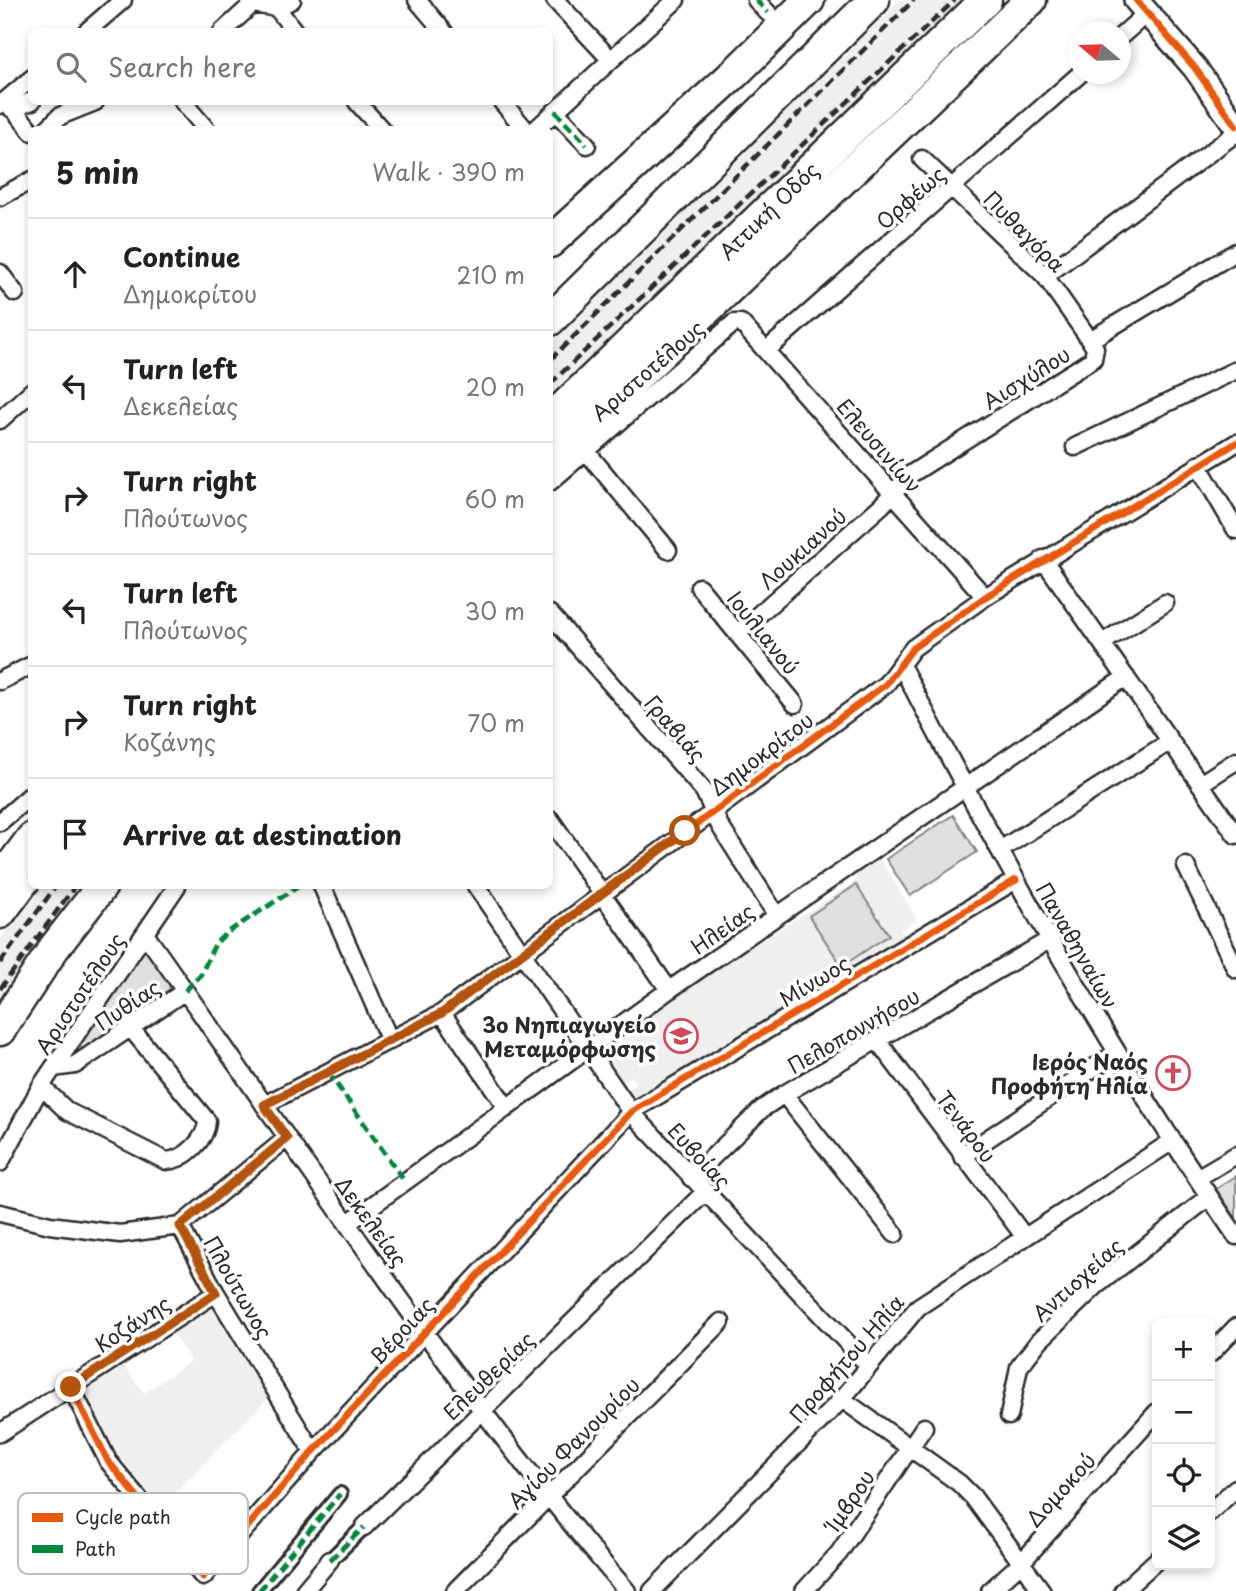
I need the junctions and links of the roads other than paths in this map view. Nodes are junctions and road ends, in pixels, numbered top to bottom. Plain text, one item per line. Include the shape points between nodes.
1 (123, 0) edge
2 (292, 0) edge
3 (417, 0) edge
4 (555, 0) edge
5 (676, 0) edge
6 (756, 0) edge
7 (809, 0) edge
8 (874, 0) edge
9 (986, 0) edge
10 (1031, 0) edge
11 (255, 2) edge
12 (1142, 6) edge
13 (277, 8) junction
14 (768, 13) dead end
15 (1131, 22) edge
16 (91, 28) edge
17 (226, 28) edge
18 (292, 28) edge
19 (440, 28) edge
20 (610, 59) junction
21 (28, 82) edge
22 (1069, 84) edge
23 (28, 101) edge
24 (6, 104) edge
25 (88, 105) edge
26 (186, 105) edge
27 (360, 105) edge
28 (505, 105) edge
29 (555, 111) junction
30 (50, 126) edge
31 (204, 126) edge
32 (378, 126) edge
33 (523, 126) edge
34 (539, 126) edge
35 (1236, 126) edge
36 (28, 128) edge
37 (1236, 133) edge
38 (587, 145) dead end
39 (922, 159) dead end
40 (28, 183) edge
41 (952, 189) junction
42 (0, 197) edge
43 (553, 239) edge
44 (1236, 251) edge
45 (0, 273) edge
46 (1045, 276) junction
47 (15, 293) dead end
48 (553, 317) edge
49 (741, 323) joint
50 (1090, 340) junction
51 (767, 350) junction
52 (1236, 370) edge
53 (28, 395) edge
54 (553, 417) edge
55 (0, 420) edge
56 (1236, 443) edge
57 (1075, 447) dead end
58 (586, 451) junction
59 (553, 453) edge
60 (1198, 466) junction
61 (553, 479) edge
62 (892, 491) junction
63 (1236, 530) edge
64 (668, 550) dead end
65 (1043, 559) junction
66 (699, 587) dead end
67 (985, 597) junction
68 (1166, 603) dead end
69 (553, 617) edge
70 (738, 633) junction
71 (1102, 643) junction
72 (901, 665) junction
73 (28, 667) edge
74 (1126, 677) junction
75 (0, 681) edge
76 (795, 704) dead end
77 (1169, 742) junction
78 (1236, 761) edge
79 (1200, 784) junction
80 (965, 789) junction
81 (28, 798) edge
82 (713, 810) junction
83 (0, 822) edge
84 (553, 823) edge
85 (1236, 835) edge
86 (28, 843) edge
87 (1000, 850) junction
88 (1186, 866) dead end
89 (28, 875) edge
90 (1016, 880) junction
91 (0, 881) edge
92 (100, 889) edge
93 (175, 889) edge
94 (323, 889) edge
95 (478, 889) edge
96 (601, 894) junction
97 (0, 913) edge
98 (777, 916) junction
99 (145, 934) junction
100 (1051, 939) junction
101 (1230, 941) edge
102 (522, 954) junction
103 (1236, 969) edge
104 (669, 990) junction
105 (185, 991) junction
106 (442, 1013) junction
107 (129, 1026) junction
108 (0, 1030) edge
109 (877, 1040) junction
110 (390, 1041) junction
111 (587, 1048) junction
112 (1116, 1053) junction
113 (53, 1068) junction
114 (41, 1086) junction
115 (784, 1094) junction
116 (264, 1105) junction
117 (507, 1108) junction
118 (631, 1112) junction
119 (287, 1138) junction
120 (1171, 1142) junction
121 (1236, 1155) edge
122 (962, 1156) junction
123 (0, 1163) edge
124 (691, 1178) junction
125 (1197, 1178) junction
126 (705, 1192) junction
127 (1209, 1197) junction
128 (0, 1213) edge
129 (348, 1223) junction
130 (180, 1226) junction
131 (895, 1234) dead end
132 (1024, 1236) junction
133 (1236, 1236) edge
134 (216, 1293) junction
135 (721, 1322) dead end
136 (1236, 1327) edge
137 (425, 1330) junction
138 (1215, 1349) edge
139 (869, 1366) junction
140 (71, 1387) junction
141 (842, 1399) junction
142 (484, 1409) junction
143 (1009, 1416) dead end
144 (1152, 1418) edge
145 (924, 1427) dead end
146 (0, 1433) edge
147 (909, 1448) junction
148 (313, 1452) junction
149 (1236, 1488) edge
150 (132, 1493) edge
151 (340, 1494) dead end
152 (548, 1498) junction
153 (1215, 1507) edge
154 (364, 1527) joint
155 (248, 1529) edge
156 (330, 1560) joint
157 (1021, 1563) junction
158 (1152, 1565) edge
159 (259, 1591) edge
160 (304, 1591) edge
161 (455, 1591) edge
162 (627, 1591) edge
163 (652, 1591) edge
164 (804, 1591) edge
165 (990, 1591) edge
166 (1042, 1591) edge
167 (1123, 1591) edge

1 - 16 street
2 - 13 street
3 - 19 street
4 - 20 street
5 - 20 street
6 - 14 street
7 - 43 highway
8 - 48 highway
9 - 54 highway, Αττική Οδός
10 - 59 highway
11 - 13 street
11 - 17 street
12 - 15 street
12 - 35 main road
13 - 18 street
20 - 29 street
21 - 24 street
22 - 41 street, Ορφέως
23 - 24 street
24 - 36 street
25 - 30 street via 60,116
26 - 31 street
27 - 32 street
28 - 33 street
29 - 34 street
29 - 38 street
37 - 46 street
39 - 41 street, Πυθαγόρα
40 - 42 street
41 - 46 street, Πυθαγόρα
41 - 51 street, Ορφέως
44 - 50 street, Αισχύλου
45 - 47 street
46 - 50 street, Πυθαγόρα
49 - 51 street, Ελευσινίων
49 - 58 street, Αριστοτέλους via 734,323
50 - 62 street, Αισχύλου via 1095,348 1093,359 911,474
51 - 62 street, Ελευσινίων
52 - 57 street
53 - 55 street
56 - 60 street, Δημοκρίτου
58 - 61 street, Αριστοτέλους
58 - 64 street
60 - 63 street
60 - 65 street, Δημοκρίτου
62 - 67 street, Ελευσινίων
62 - 70 street, Λουκιανού via 881,506
65 - 67 street, Δημοκρίτου
65 - 71 street
66 - 70 street, Ιουλιανού
67 - 72 street, Δημοκρίτου via 913,648
68 - 71 street
69 - 82 street, Γραβιάς via 704,791
70 - 76 street, Ιουλιανού
71 - 74 street
72 - 80 street, Παναθηναίων
72 - 82 street, Δημοκρίτου via 886,684
73 - 75 street
74 - 77 street
74 - 80 street, Ηλείας
77 - 79 street
77 - 87 street
78 - 79 street
79 - 85 street
80 - 87 street, Παναθηναίων
80 - 98 street, Ηλείας
81 - 83 street
82 - 96 street, Δημοκρίτου
82 - 98 street, Γραβιάς
84 - 96 street
86 - 91 highway
87 - 90 street, Παναθηναίων
88 - 101 street
89 - 97 highway
90 - 100 street, Παναθηναίων
90 - 118 street, Μίνωος
92 - 108 highway
93 - 99 street, Αριστοτέλους
94 - 110 street
95 - 102 street, Ευβοίας
96 - 102 street, Δημοκρίτου
96 - 104 street
98 - 104 street, Ηλείας
99 - 105 street, Δεκελείας
99 - 113 street, Αριστοτέλους
100 - 109 street, Πελοποννήσου
100 - 112 street, Παναθηναίων
101 - 103 street
102 - 106 street, Δημοκρίτου
102 - 111 street, Ευβοίας
104 - 111 street, Ηλείας
105 - 107 street, Πυθίας
105 - 116 street, Δεκελείας
106 - 110 street, Δημοκρίτου
106 - 117 street
107 - 113 street, Πυθίας via 75,1065
107 - 114 street via 207,1121 203,1138 182,1156 166,1161 67,1111
109 - 115 street, Πελοποννήσου
109 - 122 street, Τενάρου
110 - 116 street, Δημοκρίτου
111 - 117 street, Ηλείας
111 - 118 street, Ευβοίας
112 - 120 street, Παναθηναίων
112 - 122 street
113 - 114 street, Αριστοτέλους
114 - 123 street, Αριστοτέλους
115 - 124 street, Πελοποννήσου via 762,1109
115 - 131 street
116 - 119 street, Δεκελείας
117 - 129 street, Ηλείας
118 - 124 street, Ευβοίας
118 - 137 street, Βέροιας
119 - 129 street, Δεκελείας
119 - 130 street, Πλούτωνος
120 - 125 street, Παναθηναίων
120 - 132 street, Προφήτου Ηλία
121 - 125 street
122 - 132 street, Τενάρου
124 - 126 street, Ευβοίας
125 - 127 street, Παναθηναίων
126 - 139 street, Ευβοίας
126 - 142 street, Ελευθερίας
127 - 133 street, Παναθηναίων
127 - 143 street, Αντιοχείας via 1096,1286 1039,1341 1019,1367
128 - 130 street via 120,1234
129 - 137 street, Δεκελείας
130 - 134 street, Πλούτωνος
132 - 139 street, Προφήτου Ηλία via 918,1307
134 - 140 street, Κοζάνης
134 - 148 street, Πλούτωνος
135 - 152 street, Αγίου Φανουρίου
136 - 138 street
137 - 142 street, Δεκελείας
137 - 148 street, Βέροιας
139 - 141 street, Προφήτου Ηλία
140 - 146 street, Κοζάνης
140 - 150 street via 108,1461
141 - 147 street
141 - 163 street, Προφήτου Ηλία
142 - 152 street, Δεκελείας
142 - 154 street, Ελευθερίας
144 - 157 street, Δομοκού
145 - 147 street, Ίμβρου
147 - 157 street via 973,1497
147 - 164 street, Ίμβρου via 851,1537
148 - 155 street, Βέροιας
149 - 153 street
151 - 159 street
152 - 161 street, Αγίου Φανουρίου
152 - 162 street, Δεκελείας
154 - 156 street, Ελευθερίας
156 - 160 street, Ελευθερίας
157 - 165 street, Δομοκού
157 - 166 street
158 - 167 street

